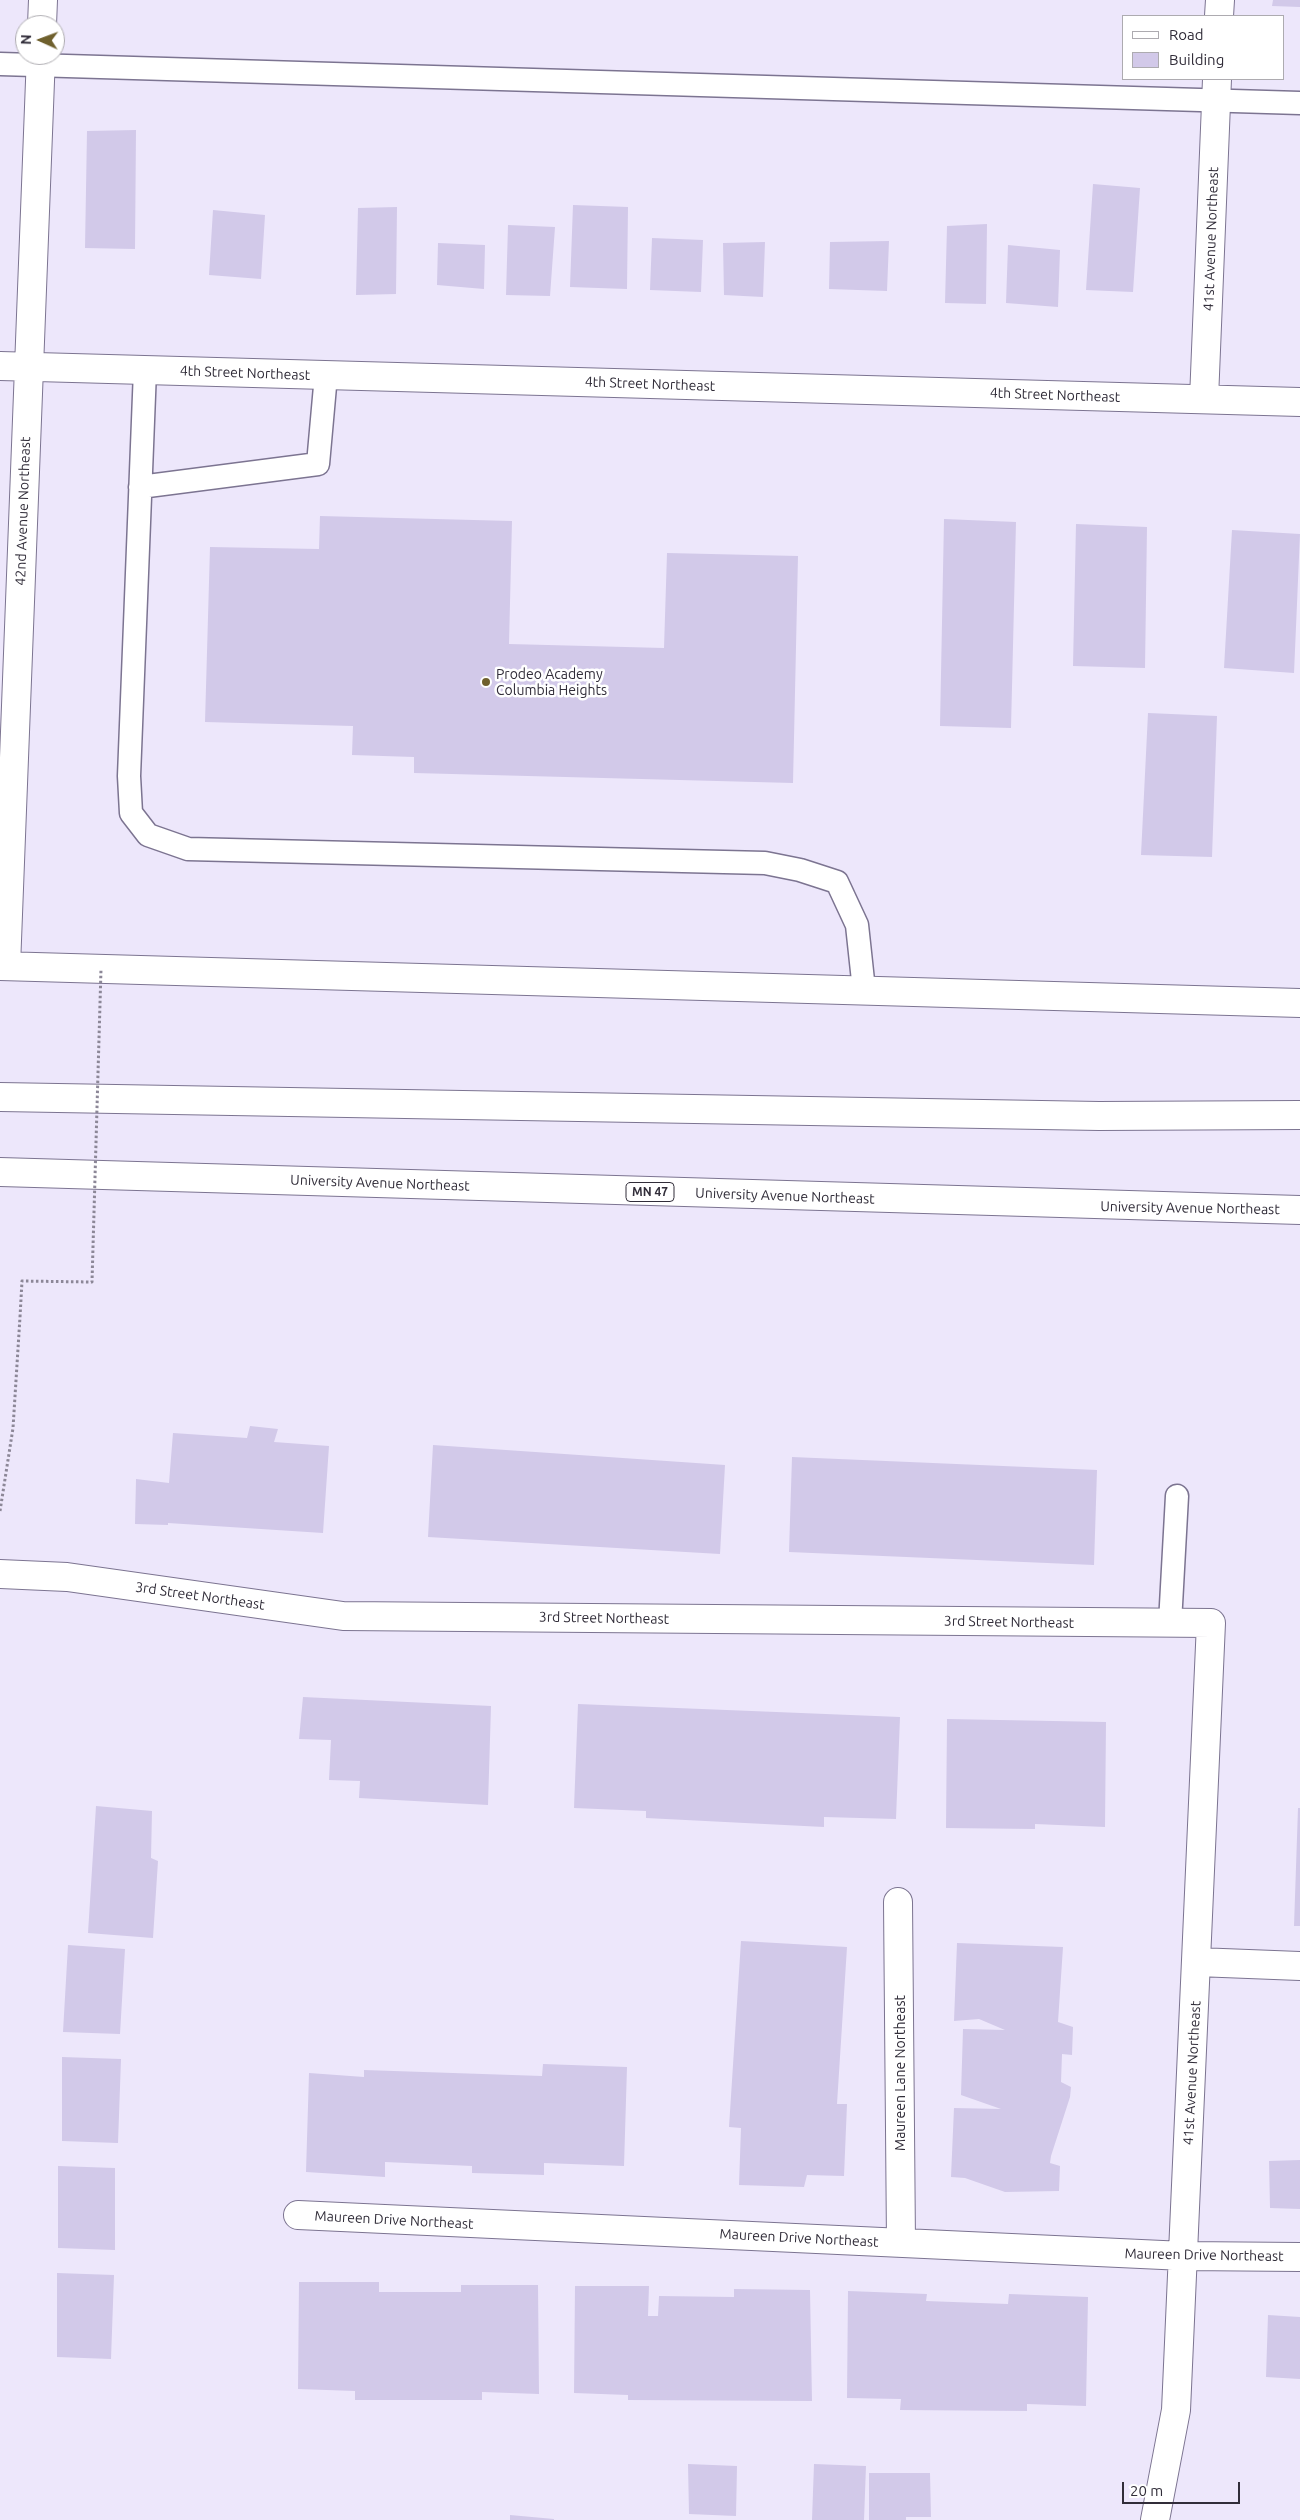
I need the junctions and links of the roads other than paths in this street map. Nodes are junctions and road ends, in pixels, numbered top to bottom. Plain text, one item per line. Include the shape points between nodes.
1 (43, 0) edge
2 (1220, 0) edge
3 (42, 15) edge
4 (1220, 15) edge
5 (65, 61) edge
6 (15, 63) edge
7 (0, 64) edge
8 (41, 65) edge
9 (1216, 90) edge
10 (1300, 103) edge
11 (0, 366) edge
12 (29, 367) junction
13 (145, 370) junction
14 (326, 375) junction
15 (1204, 399) junction
16 (1300, 402) edge
17 (140, 487) junction
18 (3, 966) edge
19 (864, 990) junction
20 (1300, 1003) edge
21 (0, 1097) edge
22 (1300, 1115) edge
23 (0, 1172) edge
24 (1300, 1210) edge
25 (1177, 1496) dead end
26 (0, 1574) edge
27 (1170, 1623) junction
28 (1211, 1623) joint
29 (898, 1902) dead end
30 (1197, 1962) junction
31 (1300, 1966) edge
32 (298, 2215) dead end
33 (901, 2243) junction
34 (1184, 2256) junction
35 (1300, 2257) edge
36 (1155, 2520) edge

1 - 3 street
2 - 4 street
5 - 9 lane
6 - 7 lane
8 - 12 street, 42nd Avenue Northeast
9 - 10 lane
9 - 15 street, 41st Avenue Northeast
11 - 12 street, 4th Street Northeast
12 - 13 street, 4th Street Northeast
12 - 18 street, 42nd Avenue Northeast
13 - 14 street, 4th Street Northeast
13 - 17 lane
14 - 15 street, 4th Street Northeast
14 - 17 lane via 318,464
15 - 16 street, 4th Street Northeast
17 - 19 lane via 129,776 131,813 148,835 188,848 765,863 800,870 837,882 857,925
18 - 19 street
19 - 20 street
21 - 22 street via 1079,1115
23 - 24 street, University Avenue Northeast / MN 47
25 - 27 lane
26 - 27 street, 3rd Street Northeast via 67,1577 343,1616
27 - 28 street, 3rd Street Northeast
28 - 30 street, 41st Avenue Northeast
29 - 33 street, Maureen Lane Northeast
30 - 31 street
30 - 34 street, 41st Avenue Northeast
32 - 33 street, Maureen Drive Northeast
33 - 34 street, Maureen Drive Northeast
34 - 35 street, Maureen Drive Northeast
34 - 36 street, 41st Avenue Northeast via 1176,2410

